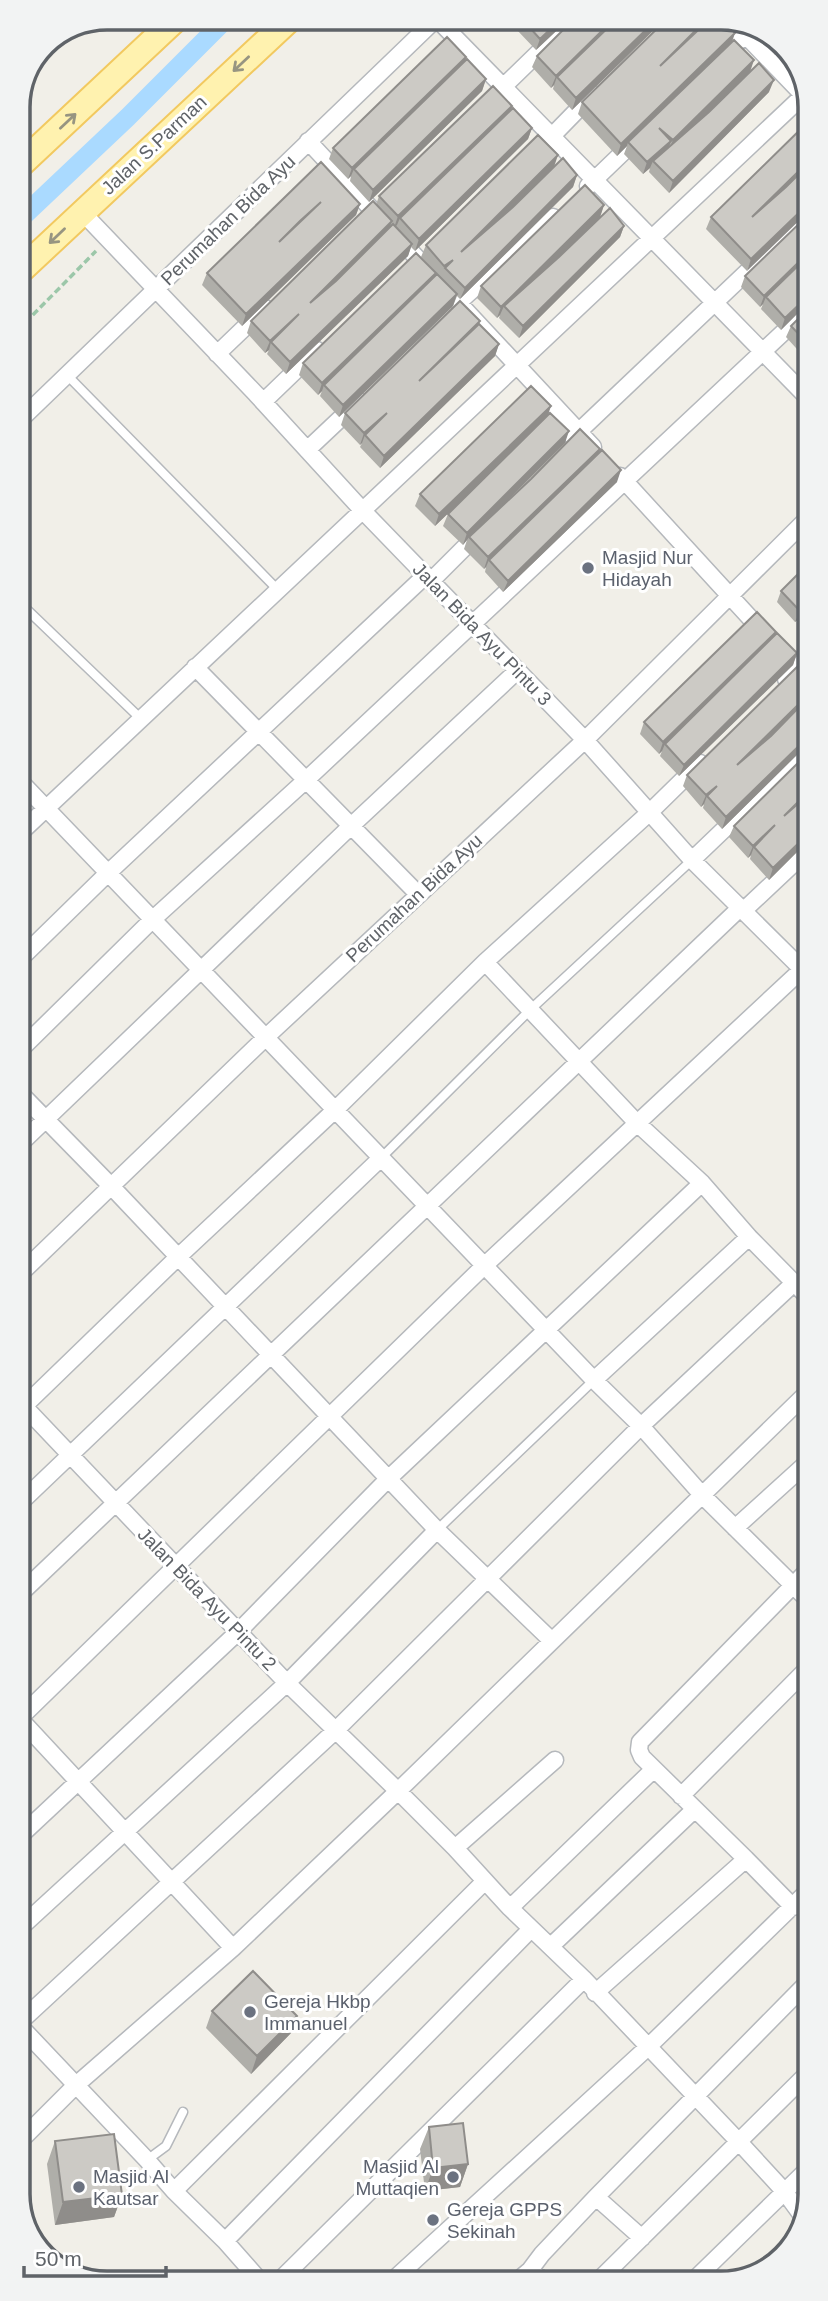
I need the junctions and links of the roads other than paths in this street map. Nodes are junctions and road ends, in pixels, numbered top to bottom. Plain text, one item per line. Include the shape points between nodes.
1 (164, 30) edge
2 (278, 30) edge
3 (424, 30) edge
4 (446, 30) edge
5 (560, 30) edge
6 (746, 34) edge
7 (755, 38) edge
8 (715, 64) edge
9 (794, 81) edge
10 (496, 87) junction
11 (600, 87) edge
12 (798, 102) edge
13 (655, 122) edge
14 (547, 137) junction
15 (308, 141) junction
16 (30, 156) edge
17 (595, 180) junction
18 (82, 212) junction
19 (798, 223) edge
20 (652, 237) junction
21 (30, 262) edge
22 (156, 291) junction
23 (274, 299) edge
24 (715, 302) junction
25 (457, 307) junction
26 (798, 319) edge
27 (330, 338) edge
28 (764, 352) junction
29 (217, 354) junction
30 (518, 364) junction
31 (67, 375) junction
32 (374, 386) edge
33 (798, 388) edge
34 (263, 402) junction
35 (30, 410) edge
36 (579, 432) junction
37 (307, 450) junction
38 (559, 452) edge
39 (625, 482) junction
40 (363, 511) junction
41 (490, 521) edge
42 (798, 528) edge
43 (428, 578) junction
44 (278, 590) junction
45 (729, 596) junction
46 (30, 613) edge
47 (472, 623) junction
48 (772, 640) edge
49 (195, 667) junction
50 (798, 668) edge
51 (518, 670) junction
52 (778, 687) edge
53 (140, 718) junction
54 (259, 732) junction
55 (585, 740) junction
56 (709, 754) edge
57 (798, 759) edge
58 (306, 780) junction
59 (30, 792) edge
60 (45, 808) junction
61 (650, 813) junction
62 (30, 823) edge
63 (351, 826) junction
64 (798, 859) edge
65 (692, 860) junction
66 (108, 873) junction
67 (418, 894) junction
68 (742, 909) junction
69 (152, 920) junction
70 (30, 949) edge
71 (485, 962) junction
72 (798, 962) edge
73 (201, 971) junction
74 (798, 977) edge
75 (531, 1009) junction
76 (265, 1038) junction
77 (30, 1040) edge
78 (579, 1060) junction
79 (30, 1103) edge
80 (335, 1110) junction
81 (46, 1119) junction
82 (637, 1123) junction
83 (30, 1134) edge
84 (381, 1158) junction
85 (702, 1183) junction
86 (111, 1186) junction
87 (428, 1205) junction
88 (749, 1237) junction
89 (178, 1257) junction
90 (30, 1264) edge
91 (485, 1265) junction
92 (794, 1283) junction
93 (798, 1287) edge
94 (225, 1307) junction
95 (546, 1329) junction
96 (271, 1356) junction
97 (594, 1380) junction
98 (30, 1397) edge
99 (798, 1402) edge
100 (30, 1415) edge
101 (329, 1418) junction
102 (641, 1426) junction
103 (69, 1454) junction
104 (798, 1471) edge
105 (388, 1479) junction
106 (30, 1493) edge
107 (703, 1496) junction
108 (116, 1503) junction
109 (736, 1528) junction
110 (437, 1530) junction
111 (176, 1567) junction
112 (487, 1579) junction
113 (798, 1579) edge
114 (793, 1584) junction
115 (30, 1585) edge
116 (798, 1589) edge
117 (238, 1632) junction
118 (552, 1641) junction
119 (798, 1678) edge
120 (287, 1683) junction
121 (30, 1708) edge
122 (30, 1729) edge
123 (336, 1730) junction
124 (555, 1760) dead end
125 (654, 1769) junction
126 (78, 1781) junction
127 (398, 1791) junction
128 (681, 1796) junction
129 (695, 1809) junction
130 (30, 1827) edge
131 (125, 1832) junction
132 (455, 1848) junction
133 (746, 1859) junction
134 (171, 1881) junction
135 (485, 1881) junction
136 (798, 1902) edge
137 (793, 1907) junction
138 (510, 1908) junction
139 (30, 1919) edge
140 (531, 1929) junction
141 (551, 1945) junction
142 (233, 1948) junction
143 (584, 1979) junction
144 (798, 1992) edge
145 (595, 1993) junction
146 (30, 2015) edge
147 (30, 2035) edge
148 (648, 2047) junction
149 (798, 2083) edge
150 (76, 2085) junction
151 (696, 2096) junction
152 (183, 2112) dead end
153 (30, 2130) edge
154 (740, 2143) junction
155 (147, 2160) junction
156 (798, 2178) edge
157 (174, 2191) junction
158 (784, 2191) junction
159 (596, 2197) junction
160 (797, 2209) edge
161 (642, 2238) junction
162 (225, 2241) junction
163 (530, 2270) edge
164 (251, 2271) edge
165 (290, 2271) edge
166 (403, 2271) edge
167 (608, 2271) edge
168 (703, 2271) edge

16 -> 1 main road
2 -> 18 main road, Jalan S.Parman
3 - 15 street, Perumahan Bida Ayu
4 - 10 street
5 - 10 street
6 - 8 street
7 - 9 street
10 - 14 street
11 - 14 street
12 - 20 street
13 - 17 street
14 - 17 street
15 - 22 street, Perumahan Bida Ayu
15 - 25 street
17 - 20 street
17 - 25 street
18 -> 21 main road, Jalan S.Parman
18 - 22 street, Jalan Bida Ayu Pintu 3
19 - 24 street
20 - 24 street
20 - 30 street
22 - 29 street, Jalan Bida Ayu Pintu 3
22 - 31 street, Perumahan Bida Ayu
23 - 29 street
24 - 28 street
24 - 36 street
25 - 30 street
26 - 28 street
27 - 34 street
28 - 33 street
28 - 39 street
29 - 34 street, Jalan Bida Ayu Pintu 3
30 - 36 street
30 - 40 street
31 - 35 street, Perumahan Bida Ayu
31 - 44 lane
32 - 37 street
34 - 37 street, Jalan Bida Ayu Pintu 3
36 - 38 street
36 - 39 street
37 - 40 street, Jalan Bida Ayu Pintu 3
39 - 45 street
39 - 47 street
40 - 43 street, Jalan Bida Ayu Pintu 3
40 - 44 street
41 - 43 street
42 - 45 street, Perumahan Bida Ayu
43 - 47 street, Jalan Bida Ayu Pintu 3
43 - 54 street
44 - 49 street
45 - 48 street
45 - 55 street, Perumahan Bida Ayu
46 - 53 lane
47 - 51 street, Jalan Bida Ayu Pintu 3
47 - 58 street
49 - 53 street
49 - 54 street
50 - 52 street
51 - 55 street, Jalan Bida Ayu Pintu 3
51 - 63 street
53 - 60 street
54 - 58 street
54 - 66 street
55 - 61 street, Jalan Bida Ayu Pintu 3
55 - 67 street, Perumahan Bida Ayu
56 - 61 street
57 - 65 street
58 - 63 street
58 - 69 street
59 - 60 street
60 - 62 street
60 - 66 street
61 - 65 street, Jalan Bida Ayu Pintu 3
61 - 71 street
63 - 67 street
63 - 73 street
64 - 68 street
65 - 68 street, Jalan Bida Ayu Pintu 3
65 - 75 lane
66 - 69 street
66 - 70 street
67 - 76 street, Perumahan Bida Ayu
68 - 72 street, Jalan Bida Ayu Pintu 3
68 - 78 street
69 - 73 street
69 - 77 street
71 - 75 street
71 - 80 street
73 - 76 street
73 - 81 street
74 - 82 street
75 - 78 street
75 - 84 lane
76 - 80 street
76 - 86 street, Perumahan Bida Ayu
78 - 82 street
78 - 87 street
79 - 81 street
80 - 84 street
80 - 89 street
81 - 83 street
81 - 86 street
82 - 85 street
82 - 91 street
84 - 87 street
84 - 94 street
85 - 88 street
85 - 95 street
86 - 89 street
86 - 90 street, Perumahan Bida Ayu
87 - 91 street
87 - 96 street
88 - 92 street
88 - 97 street
89 - 94 street
89 - 98 street
91 - 95 street
91 - 101 street
92 - 93 street
92 - 102 street
94 - 96 street
94 - 103 street
95 - 97 street
95 - 105 street
96 - 101 street
96 - 108 street
97 - 102 street
97 - 110 lane
99 - 107 street
100 - 103 street, Jalan Bida Ayu Pintu 2
101 - 105 street
101 - 111 street
102 - 107 street
102 - 112 street
103 - 106 street
103 - 108 street, Jalan Bida Ayu Pintu 2
104 - 109 street
105 - 110 street
105 - 117 street
107 - 109 street
107 - 118 street
108 - 111 street, Jalan Bida Ayu Pintu 2
108 - 115 street
109 - 114 street
110 - 112 street
110 - 120 street
111 - 117 street, Jalan Bida Ayu Pintu 2
111 - 121 street
112 - 118 street
112 - 123 street
113 - 114 street
114 - 116 street
114 - 125 street via 640,1742 642,1758
117 - 120 street, Jalan Bida Ayu Pintu 2
117 - 126 street
118 - 127 street
119 - 128 street
120 - 123 street, Jalan Bida Ayu Pintu 2
120 - 131 street
122 - 126 street
123 - 127 street, Jalan Bida Ayu Pintu 2
123 - 134 street
124 - 132 street
125 - 128 street
125 - 138 street
126 - 130 street
126 - 131 street
127 - 132 street, Jalan Bida Ayu Pintu 2
127 - 142 street
128 - 129 street
129 - 133 street
129 - 141 street
131 - 134 street
131 - 139 street
132 - 135 street, Jalan Bida Ayu Pintu 2
133 - 137 street
133 - 145 street
134 - 142 street
134 - 146 street
135 - 138 street, Jalan Bida Ayu Pintu 2
135 - 157 street
136 - 137 street
137 - 148 street
138 - 140 street, Jalan Bida Ayu Pintu 2
140 - 141 street, Jalan Bida Ayu Pintu 2
140 - 162 street
141 - 143 street, Jalan Bida Ayu Pintu 2
142 - 150 street
143 - 145 street, Jalan Bida Ayu Pintu 2
143 - 165 street
144 - 151 street
145 - 148 street, Jalan Bida Ayu Pintu 2
147 - 150 street
148 - 151 street, Jalan Bida Ayu Pintu 2
148 - 166 street
149 - 154 street
150 - 153 street
150 - 155 street
151 - 154 street, Jalan Bida Ayu Pintu 2
151 - 159 street
152 - 155 lane via 166,2146
154 - 158 street, Jalan Bida Ayu Pintu 2
154 - 161 street
155 - 157 street
156 - 158 street
157 - 162 street
158 - 160 street, Jalan Bida Ayu Pintu 2
158 - 168 street
159 - 161 street
159 - 163 street
161 - 167 street
162 - 164 street

